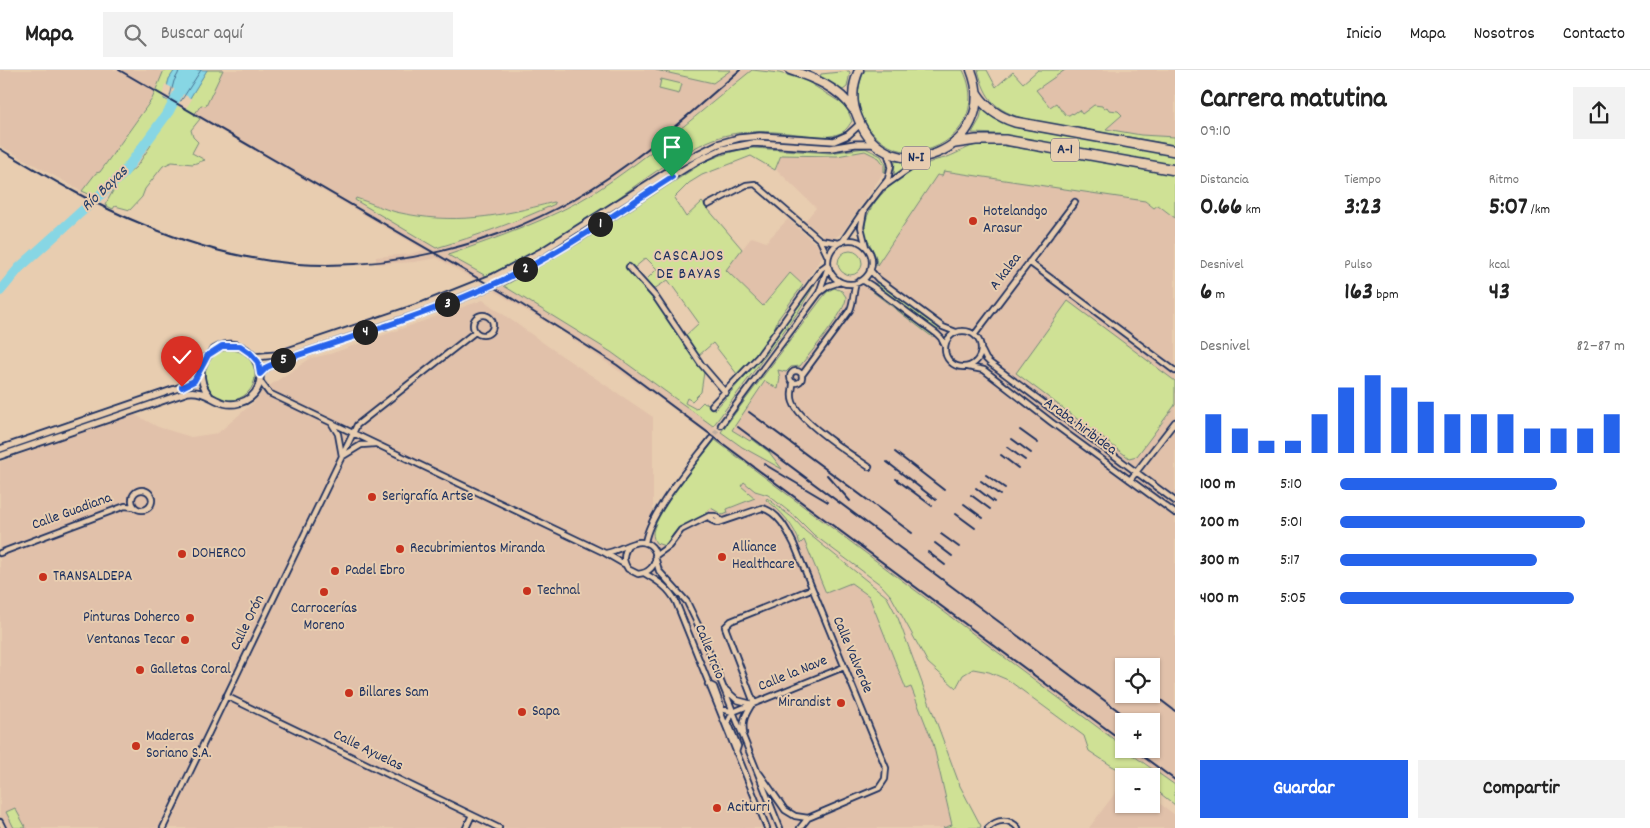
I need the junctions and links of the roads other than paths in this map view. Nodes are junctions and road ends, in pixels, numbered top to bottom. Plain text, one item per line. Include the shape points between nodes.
1 (790, 70) edge
2 (859, 70) edge
3 (972, 70) edge
4 (977, 94) junction
5 (855, 112) junction
6 (860, 124) junction
7 (956, 143) junction
8 (876, 144) junction
9 (887, 151) junction
10 (1175, 151) edge
11 (926, 157) junction
12 (1175, 170) edge
13 (882, 188) junction
14 (1075, 202) dead end
15 (708, 206) dead end
16 (864, 210) junction
17 (820, 240) junction
18 (841, 242) junction
19 (866, 248) junction
20 (828, 258) junction
21 (1029, 262) junction
22 (828, 265) junction
23 (629, 267) dead end
24 (870, 270) junction
25 (841, 282) junction
26 (858, 282) junction
27 (819, 293) junction
28 (853, 295) junction
29 (475, 332) junction
30 (956, 332) junction
31 (974, 334) junction
32 (945, 347) junction
33 (982, 351) junction
34 (254, 357) junction
35 (968, 367) junction
36 (201, 371) junction
37 (1175, 371) edge
38 (800, 373) junction
39 (260, 374) junction
40 (260, 381) junction
41 (794, 385) junction
42 (726, 392) junction
43 (254, 393) junction
44 (269, 393) junction
45 (210, 396) junction
46 (712, 406) dead end
47 (331, 422) junction
48 (1175, 422) edge
49 (721, 425) tunnel mouth
50 (353, 433) junction
51 (711, 438) tunnel mouth
52 (376, 444) junction
53 (0, 449) edge
54 (0, 456) edge
55 (342, 456) junction
56 (868, 467) dead end
57 (1136, 472) junction
58 (1130, 480) junction
59 (132, 499) junction
60 (1175, 501) edge
61 (125, 506) junction
62 (134, 506) junction
63 (1175, 513) edge
64 (646, 543) junction
65 (629, 545) junction
66 (0, 552) edge
67 (604, 553) junction
68 (655, 558) junction
69 (624, 564) junction
70 (644, 573) junction
71 (812, 588) junction
72 (844, 667) junction
73 (708, 684) junction
74 (723, 687) junction
75 (226, 696) junction
76 (753, 704) junction
77 (733, 712) junction
78 (745, 739) junction
79 (736, 752) junction
80 (757, 770) junction
81 (472, 815) junction
82 (808, 818) junction
83 (0, 822) edge
84 (3, 828) edge
85 (164, 828) edge
86 (466, 828) edge
87 (499, 828) edge
88 (767, 828) edge
89 (780, 828) edge
90 (800, 828) edge
91 (988, 828) edge
92 (1018, 828) edge

1 - 5 highway, N-I via 833,89
2 - 5 highway, N-I via 853,89
3 - 4 highway, N-I
4 - 7 highway, N-I via 970,126
4 - 10 highway, A-1 via 998,115 1015,122
5 - 6 highway, N-I
6 - 8 highway, N-I
6 - 34 street via 848,135 834,141 760,136 718,144 684,161 556,243 494,277 424,305 276,355
7 - 11 highway, N-I
7 - 12 highway, A-1 via 1005,140
8 - 9 highway, N-I
8 - 39 street via 831,148 754,143 723,149 693,163 562,248 510,277 447,304 278,362
9 - 11 highway, N-I via 899,156
9 - 13 street via 891,172
11 - 13 street
13 - 16 street
14 - 21 street, A kalea
15 - 17 street via 746,185 755,184
16 - 18 street
16 - 19 street via 861,233
17 - 18 street
17 - 20 street
18 - 19 street via 855,241
18 - 20 street via 834,246
19 - 24 street via 871,259
20 - 22 street
21 - 31 street, A kalea
21 - 37 street
22 - 25 street via 831,274
22 - 27 street
22 - 42 street via 817,275 758,357
23 - 42 street via 655,296 701,364
24 - 26 street
24 - 30 street via 943,327
25 - 26 street
25 - 27 street
25 - 28 street
26 - 28 street
26 - 32 street via 864,281 872,286 937,334
27 - 49 street
28 - 38 street via 850,310
29 - 29 street via 480,335 489,333 493,325 490,319 485,315 475,318 472,325
29 - 50 street, Calle Orón via 362,420
30 - 31 street
30 - 32 street
31 - 33 street
32 - 35 street via 953,364
33 - 35 street via 977,361
33 - 57 street, Araba hiribidea via 986,359
34 - 36 street via 240,346 222,346 208,355
34 - 39 street
35 - 58 street, Araba hiribidea via 984,370
36 - 45 street via 204,389
36 - 53 street via 194,381 185,386
38 - 41 street via 802,380
38 - 41 street via 792,372 790,376
39 - 40 street
40 - 43 street
40 - 44 street
41 - 56 street via 792,400 800,413
42 - 46 street
43 - 44 street
43 - 45 street via 233,405 220,403
44 - 47 street
45 - 54 street via 188,392
47 - 50 street
47 - 55 street via 338,434
48 - 57 street
50 - 52 street
50 - 55 street, Calle Orón
51 - 64 street via 666,500 649,530
52 - 55 street via 361,445
52 - 67 street
55 - 75 street, Calle Orón
57 - 58 street
57 - 60 street, Araba hiribidea
58 - 63 street, Araba hiribidea
59 - 61 street, Calle Guadiana
59 - 62 street
59 - 62 street via 134,493 142,489 152,497 152,504 147,509 140,510
61 - 62 street, Calle Guadiana
61 - 66 street, Calle Guadiana
64 - 65 street
64 - 68 street via 652,548
65 - 67 street
65 - 69 street via 623,557
67 - 69 street
68 - 70 street via 654,566
68 - 71 street, Calle Valverde via 670,546 681,530 709,516 722,521 765,509 788,533
68 - 74 street, Calle Ircio via 660,571 691,610
69 - 70 street via 632,573
70 - 73 street, Calle Ircio via 660,582 673,596
71 - 72 street, Calle Valverde
71 - 76 street via 726,625 725,630
72 - 76 street, Calle la Nave
72 - 82 street, Calle Valverde via 886,768 886,779 880,788 869,794
73 - 77 street via 714,687 722,709
73 - 79 street, Calle Ircio
74 - 76 street via 737,700
74 - 77 street, Calle Ircio
75 - 81 street, Calle Ayuelas
75 - 85 street, Calle Orón
76 - 77 street, Calle la Nave
76 - 78 street, Calle la Nave via 742,723
77 - 78 street, Calle Ircio
77 - 79 street, Calle Ircio via 728,722 738,746
78 - 80 street, Calle Ircio
79 - 88 street, Calle Ircio
80 - 82 street via 785,810
80 - 89 street, Calle Ircio
81 - 86 street
81 - 87 street, Calle Ayuelas
82 - 90 street, Calle Valverde
83 - 84 street
91 - 92 street via 1004,820

